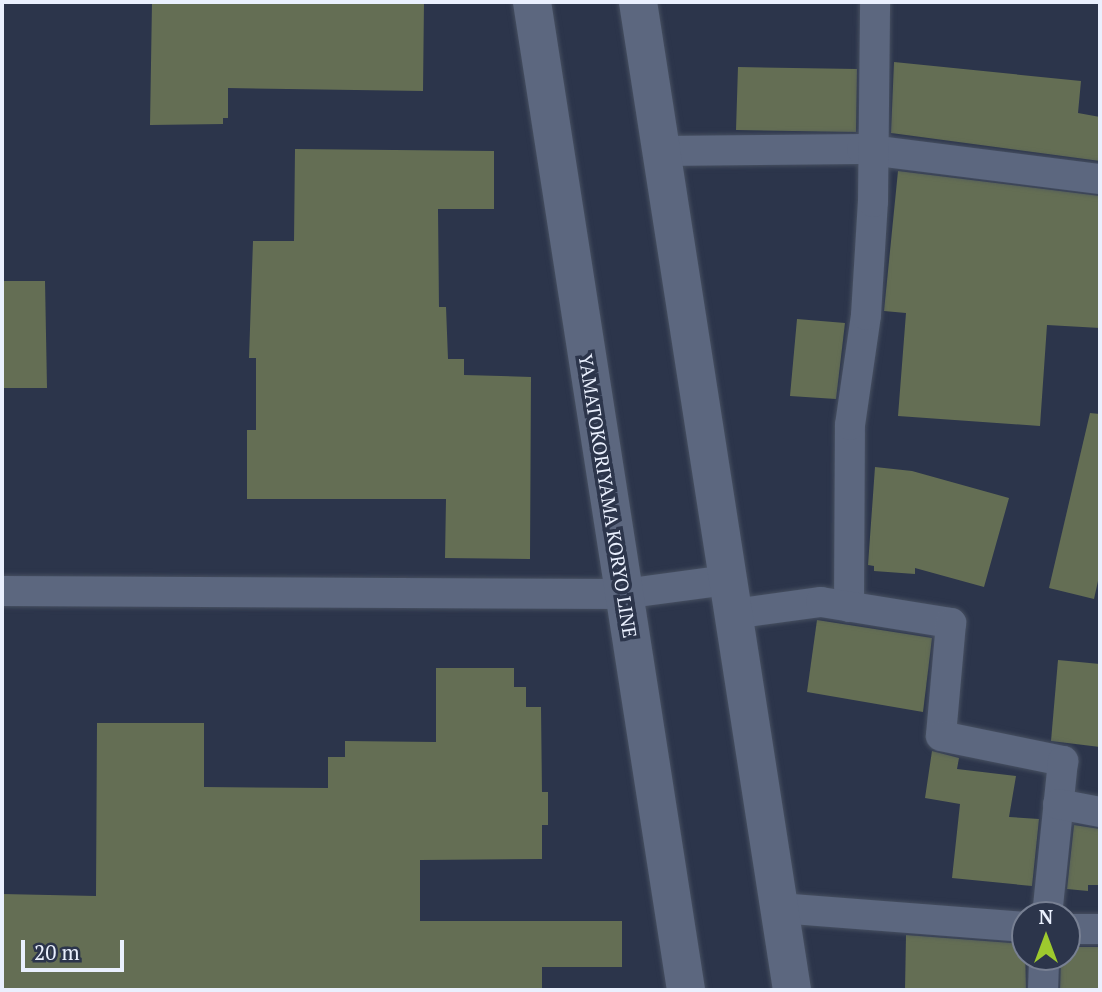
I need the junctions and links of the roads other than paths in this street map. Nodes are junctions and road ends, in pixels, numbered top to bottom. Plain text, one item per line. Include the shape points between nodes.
1 (532, 2) edge
2 (638, 2) edge
3 (875, 2) edge
4 (661, 151) junction
5 (875, 152) junction
6 (1100, 179) edge
7 (2, 591) edge
8 (623, 594) junction
9 (731, 597) junction
10 (849, 607) junction
11 (1058, 804) junction
12 (1100, 812) edge
13 (1048, 901) edge
14 (779, 908) junction
15 (1011, 926) edge
16 (1081, 929) edge
17 (1100, 929) edge
18 (1044, 971) edge
19 (686, 990) edge
20 (792, 990) edge
21 (1043, 990) edge

1 - 8 main road, YAMATOKORIYAMA KORYO LINE
2 - 4 main road
3 - 5 street
4 - 5 street
4 - 9 main road
5 - 6 street
5 - 10 street via 866,315 850,425
7 - 8 street
8 - 9 street
8 - 19 main road, YAMATOKORIYAMA KORYO LINE
9 - 10 street
9 - 14 main road
10 - 11 street via 951,623 941,736 1063,761
11 - 12 street
11 - 13 street
14 - 15 street
14 - 20 main road
16 - 17 street
18 - 21 street

